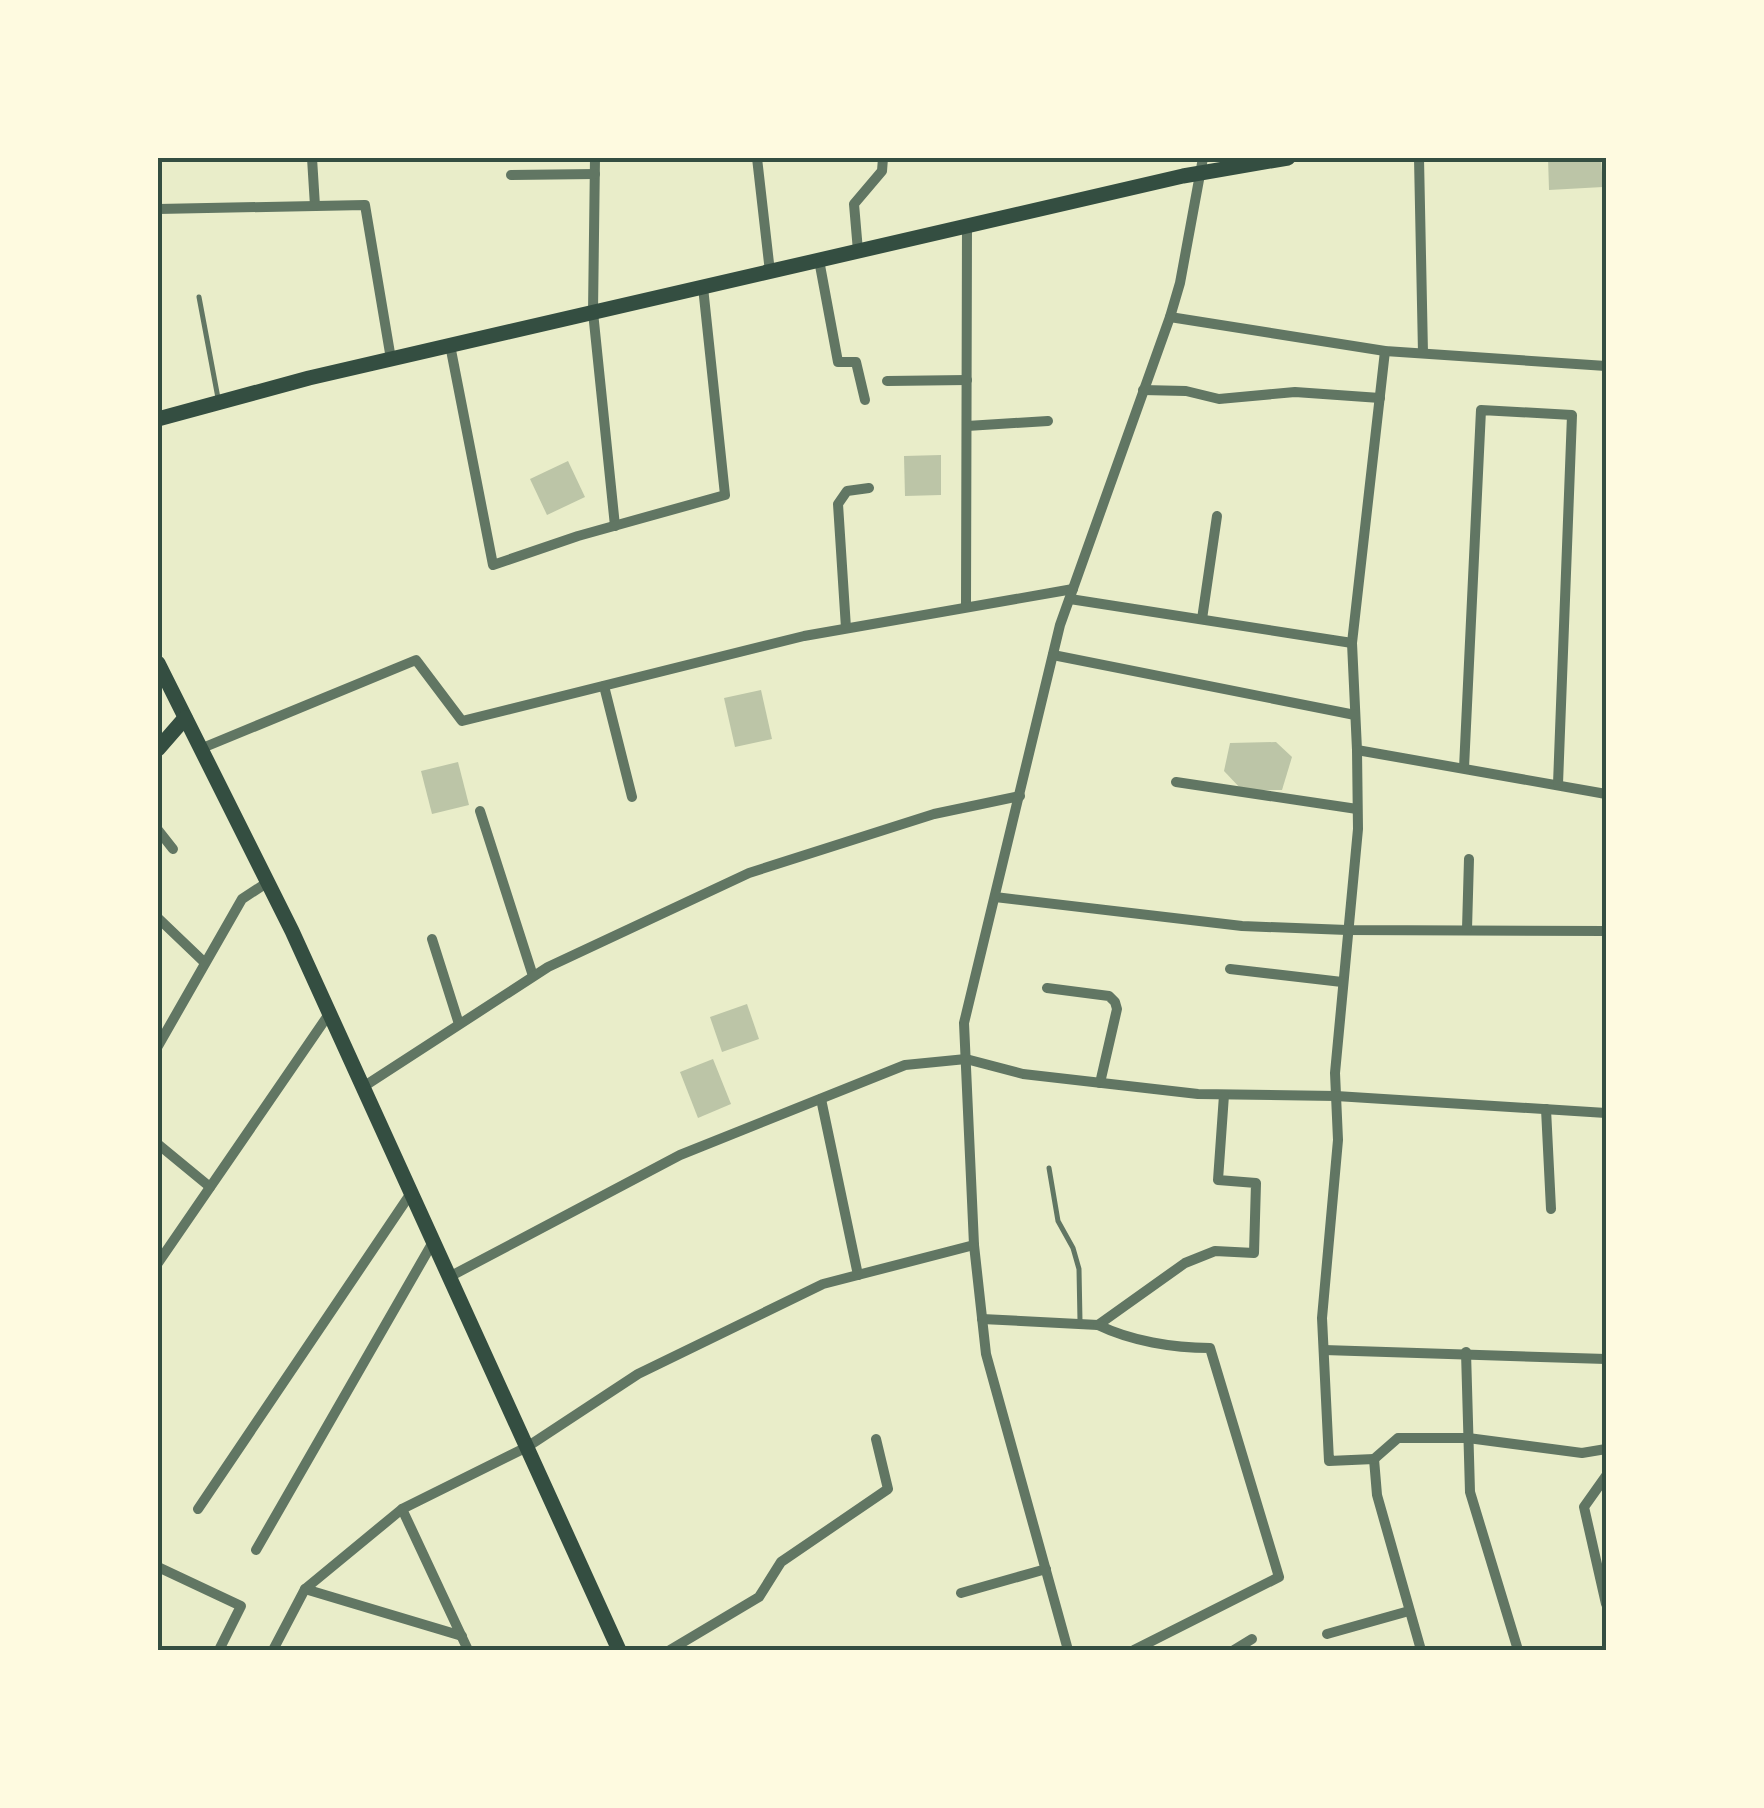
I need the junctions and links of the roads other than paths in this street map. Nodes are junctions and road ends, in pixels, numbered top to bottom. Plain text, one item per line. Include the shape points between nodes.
1 (312, 158) edge
2 (595, 158) edge
3 (757, 158) edge
4 (882, 158) edge
5 (1288, 158) edge
6 (1419, 158) edge
7 (1201, 165) edge
8 (594, 174) junction
9 (511, 175) dead end
10 (315, 206) junction
11 (158, 209) edge
12 (967, 226) junction
13 (858, 251) junction
14 (819, 260) junction
15 (770, 272) junction
16 (702, 287) junction
17 (199, 297) dead end
18 (593, 312) junction
19 (1170, 317) junction
20 (450, 346) junction
21 (1384, 351) junction
22 (1422, 354) junction
23 (391, 359) junction
24 (1606, 366) edge
25 (967, 380) junction
26 (887, 382) dead end
27 (1144, 390) junction
28 (1380, 398) junction
29 (865, 400) dead end
30 (218, 401) junction
31 (158, 419) edge
32 (1048, 422) dead end
33 (967, 426) junction
34 (869, 488) dead end
35 (1216, 516) dead end
36 (615, 526) junction
37 (1072, 594) junction
38 (966, 608) junction
39 (1202, 620) junction
40 (846, 628) junction
41 (1352, 643) junction
42 (1053, 656) junction
43 (158, 663) edge
44 (604, 686) junction
45 (1356, 715) junction
46 (185, 718) junction
47 (200, 749) junction
48 (158, 750) edge
49 (1357, 750) junction
50 (1464, 768) junction
51 (1176, 782) dead end
52 (1558, 784) junction
53 (1606, 794) edge
54 (1020, 796) junction
55 (632, 798) dead end
56 (1357, 808) junction
57 (480, 811) dead end
58 (158, 830) edge
59 (173, 848) dead end
60 (1469, 859) dead end
61 (268, 882) junction
62 (995, 897) junction
63 (158, 918) edge
64 (1468, 929) junction
65 (1347, 930) junction
66 (1606, 931) edge
67 (432, 939) dead end
68 (204, 962) junction
69 (1230, 969) dead end
70 (533, 976) junction
71 (1342, 982) junction
72 (1047, 988) dead end
73 (329, 1014) junction
74 (459, 1024) junction
75 (158, 1046) edge
76 (966, 1059) junction
77 (1100, 1083) junction
78 (363, 1087) junction
79 (1224, 1095) junction
80 (1336, 1096) junction
81 (820, 1099) junction
82 (1546, 1109) junction
83 (1606, 1113) edge
84 (159, 1145) edge
85 (1049, 1168) dead end
86 (210, 1186) junction
87 (411, 1194) junction
88 (1551, 1209) dead end
89 (433, 1242) junction
90 (974, 1245) junction
91 (158, 1263) edge
92 (858, 1275) junction
93 (449, 1277) junction
94 (982, 1319) junction
95 (1080, 1324) junction
96 (1098, 1325) junction
97 (1324, 1350) junction
98 (1466, 1352) junction
99 (1606, 1358) edge
100 (1468, 1438) junction
101 (876, 1439) dead end
102 (527, 1447) junction
103 (1606, 1449) edge
104 (1374, 1458) junction
105 (1606, 1476) edge
106 (198, 1509) dead end
107 (402, 1509) junction
108 (256, 1550) dead end
109 (158, 1567) edge
110 (1046, 1569) junction
111 (304, 1589) junction
112 (961, 1594) dead end
113 (1606, 1604) edge
114 (1409, 1611) junction
115 (1327, 1634) dead end
116 (462, 1636) junction
117 (1252, 1639) dead end
118 (219, 1650) edge
119 (273, 1650) edge
120 (468, 1650) edge
121 (620, 1650) edge
122 (670, 1650) edge
123 (1068, 1650) edge
124 (1134, 1650) edge
125 (1234, 1650) edge
126 (1420, 1650) edge
127 (1518, 1650) edge

1 - 10 street
2 - 8 street
3 - 15 street
4 - 13 street via 882,170 854,204
5 - 7 main road
6 - 22 street
7 - 12 main road
7 - 19 street
8 - 9 street
8 - 18 street
10 - 11 street
10 - 23 street via 365,205
12 - 13 main road
12 - 25 street
13 - 14 main road
14 - 15 main road
14 - 29 street via 838,362 856,362
15 - 16 main road
16 - 18 main road
16 - 36 street via 724,495
17 - 30 lane
18 - 20 main road
18 - 36 street
19 - 21 street
19 - 27 street
20 - 23 main road
20 - 36 street via 493,565
21 - 22 street
21 - 28 street
22 - 24 street
23 - 30 main road
25 - 26 street
25 - 33 street
27 - 28 street via 1220,399 1295,392
27 - 37 street
28 - 41 street
30 - 31 main road
32 - 33 street
33 - 38 street
34 - 40 street via 848,491 838,504
35 - 39 street
37 - 38 street
37 - 39 street
37 - 42 street
38 - 40 street
39 - 41 street
40 - 44 street
41 - 45 street
42 - 45 street
42 - 54 street
43 - 46 main road
44 - 47 street via 462,721 416,660
44 - 55 street
45 - 49 street
46 - 47 main road
46 - 48 main road
47 - 61 main road
49 - 50 street
49 - 56 street
50 - 52 street
50 - 52 street via 1481,410 1572,415
51 - 56 street
52 - 53 street
54 - 62 street
54 - 70 street via 934,814 750,873
56 - 65 street
57 - 70 street
58 - 59 street
60 - 64 street
61 - 68 street via 242,900
61 - 73 main road
62 - 65 street via 1242,926
62 - 76 street via 964,1022
63 - 68 street
64 - 65 street
64 - 66 street
65 - 71 street
67 - 74 street
68 - 75 street
69 - 71 street
70 - 74 street
71 - 80 street
72 - 77 street via 1116,1002
73 - 78 main road
73 - 86 street
74 - 78 street
76 - 77 street
76 - 81 street via 904,1065
76 - 90 street
77 - 79 street
78 - 87 main road
79 - 80 street
79 - 96 street via 1218,1180 1256,1183 1254,1253 1216,1251 1186,1264
80 - 82 street
80 - 97 street
81 - 92 street
81 - 93 street via 680,1155
82 - 83 street
82 - 88 street
84 - 86 street
85 - 95 lane via 1058,1221 1079,1269
86 - 91 street
87 - 89 main road
87 - 106 street
89 - 93 main road
89 - 108 street
90 - 92 street
90 - 94 street
92 - 102 street via 822,1284 638,1374
93 - 102 main road
94 - 95 street
94 - 110 street
95 - 96 street
96 - 124 street via 1182,1348 1210,1348 1279,1577
97 - 98 street
97 - 104 street via 1330,1462
98 - 99 street
98 - 100 street
100 - 103 street via 1582,1453
100 - 104 street via 1398,1438
100 - 127 street via 1470,1492
101 - 122 street via 888,1489 781,1562 759,1597
102 - 107 street
102 - 121 main road
104 - 114 street via 1377,1494
105 - 113 street via 1584,1507
107 - 111 street
107 - 116 street
109 - 118 street via 241,1606
110 - 112 street
110 - 123 street
111 - 116 street
111 - 119 street
114 - 115 street
114 - 126 street
116 - 120 street
117 - 125 street

